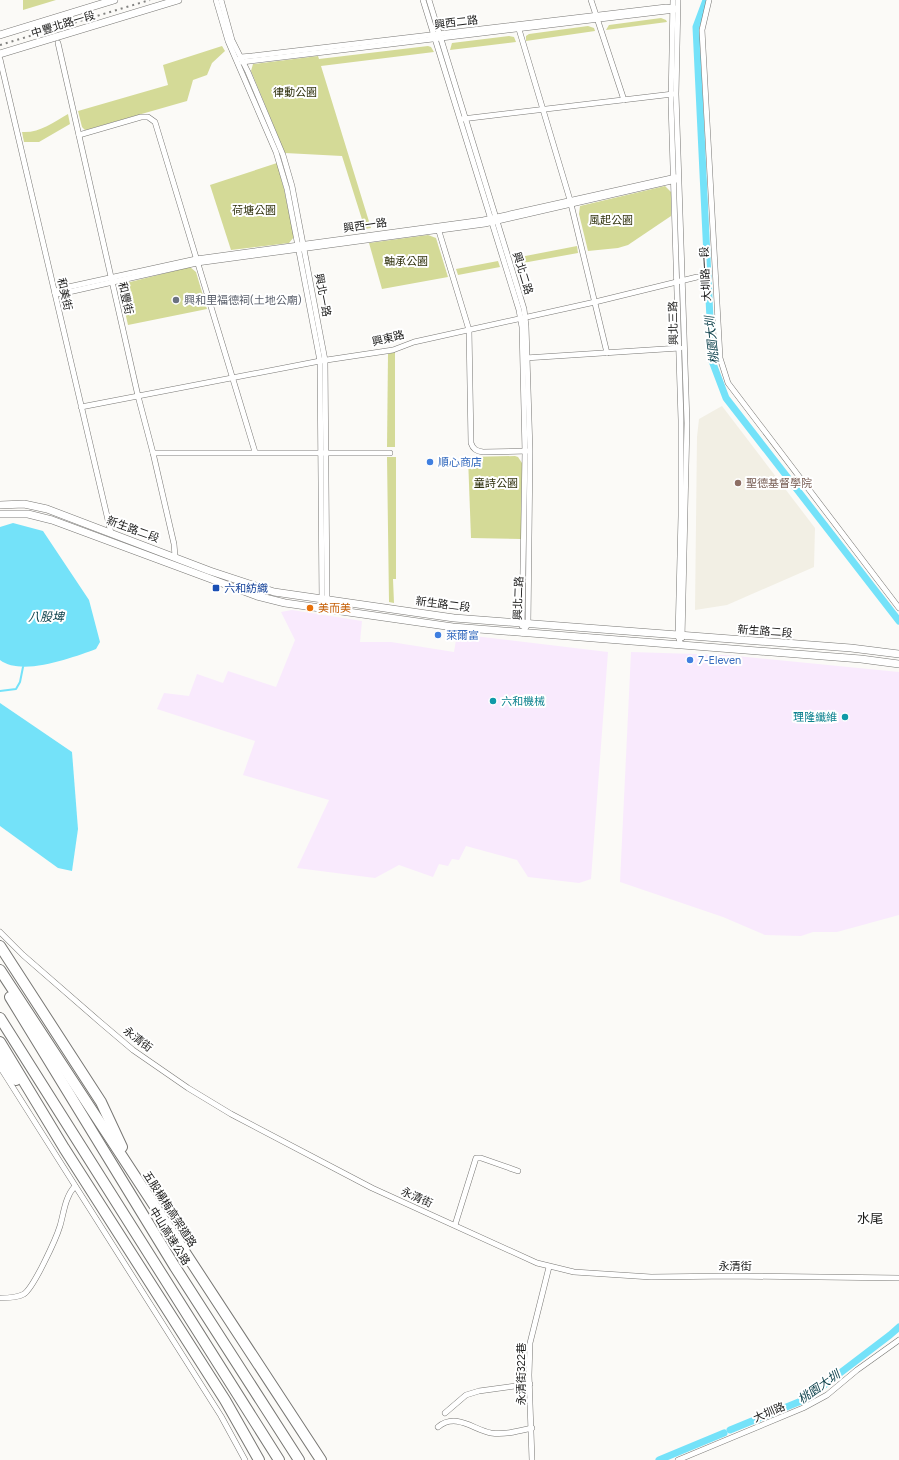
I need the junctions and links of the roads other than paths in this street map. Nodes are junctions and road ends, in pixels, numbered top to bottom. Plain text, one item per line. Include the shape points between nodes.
1 (114, 0) edge
2 (178, 0) edge
3 (216, 0) edge
4 (221, 0) edge
5 (423, 0) edge
6 (429, 0) edge
7 (591, 0) edge
8 (673, 0) edge
9 (678, 0) edge
10 (709, 0) edge
11 (674, 9) junction
12 (595, 14) junction
13 (597, 20) junction
14 (518, 26) junction
15 (0, 35) edge
16 (437, 37) junction
17 (58, 43) dead end
18 (0, 54) edge
19 (0, 60) edge
20 (241, 60) junction
21 (673, 94) junction
22 (624, 100) junction
23 (542, 109) junction
24 (462, 119) junction
25 (79, 135) junction
26 (675, 179) junction
27 (570, 202) junction
28 (497, 219) junction
29 (491, 221) junction
30 (438, 228) junction
31 (301, 246) junction
32 (197, 261) junction
33 (697, 276) dead end
34 (112, 280) junction
35 (679, 282) junction
36 (54, 293) junction
37 (595, 302) junction
38 (523, 319) junction
39 (469, 330) junction
40 (681, 348) junction
41 (607, 353) junction
42 (525, 358) junction
43 (323, 361) junction
44 (233, 378) junction
45 (138, 396) junction
46 (81, 407) junction
47 (527, 451) junction
48 (255, 452) junction
49 (153, 453) junction
50 (323, 453) junction
51 (390, 453) dead end
52 (0, 505) edge
53 (0, 514) edge
54 (111, 533) junction
55 (175, 556) junction
56 (324, 600) junction
57 (324, 608) junction
58 (899, 608) edge
59 (525, 624) junction
60 (522, 633) junction
61 (680, 636) junction
62 (681, 645) junction
63 (899, 654) edge
64 (899, 664) edge
65 (0, 932) edge
66 (0, 946) edge
67 (0, 970) edge
68 (0, 981) edge
69 (0, 1018) edge
70 (0, 1042) edge
71 (0, 1057) edge
72 (0, 1067) edge
73 (64, 1148) junction
74 (518, 1171) dead end
75 (137, 1180) junction
76 (75, 1186) junction
77 (456, 1226) junction
78 (549, 1267) junction
79 (899, 1278) edge
80 (0, 1298) edge
81 (899, 1340) edge
82 (530, 1384) junction
83 (445, 1413) dead end
84 (438, 1427) dead end
85 (532, 1428) junction
86 (245, 1460) edge
87 (259, 1460) edge
88 (279, 1460) edge
89 (299, 1460) edge
90 (321, 1460) edge
91 (532, 1460) edge
92 (678, 1460) edge

1 - 15 main road, 中豐北路一段
2 - 18 main road, 中豐北路一段
3 - 20 street via 228,42
4 - 20 street via 232,40
5 - 16 street, 興北二路
6 - 16 street, 興北二路
7 - 12 street
8 - 11 street
9 - 11 street
10 - 58 street, 大圳路一段 via 702,30 720,358 728,383
11 - 12 street
11 - 13 street
11 - 21 street
12 - 13 street
12 - 14 street
13 - 14 street
13 - 22 street
14 - 16 street
14 - 23 street
16 - 20 street
16 - 24 street, 興北二路
17 - 25 street, 和豐街
19 - 36 street, 和美街
20 - 31 street via 283,155 292,186
21 - 22 street
21 - 26 street
22 - 23 street
23 - 24 street
23 - 27 street
24 - 28 street, 興北二路
24 - 29 street, 興北二路
25 - 32 street via 141,117 152,118
25 - 34 street, 和豐街
26 - 27 street
26 - 35 street, 興北三路
27 - 28 street
27 - 37 street
28 - 29 street
28 - 38 street, 興北二路
29 - 30 street
29 - 38 street, 興北二路
30 - 31 street
30 - 39 street
31 - 32 street
31 - 43 street
32 - 34 street
32 - 44 street
33 - 35 street, 興東路
34 - 36 street via 60,289
34 - 45 street, 和豐街
35 - 37 street, 興東路
35 - 40 street, 興北三路
36 - 46 street, 和美街
37 - 38 street, 興東路
37 - 41 street
38 - 39 street, 興東路
38 - 42 street, 興北二路
39 - 43 street, 興東路 via 414,342 393,350
39 - 47 street via 472,448 482,452
40 - 41 street
40 - 61 street, 興北三路 via 687,424
41 - 42 street
42 - 47 street, 興北二路
43 - 44 street, 興東路
43 - 50 street
44 - 45 street, 興東路
44 - 48 street
45 - 46 street, 興東路
45 - 49 street, 和豐街
46 - 54 street, 和美街
47 - 59 street, 興北二路
48 - 49 street
48 - 50 street
49 - 55 street, 和豐街
50 - 51 street
50 - 56 street
52 - 54 main road, 新生路二段 via 24,504 47,509
53 - 57 main road, 新生路二段 via 28,514 52,520 257,596
54 - 55 main road, 新生路二段
55 - 56 main road, 新生路二段 via 210,571 274,592
56 - 57 street
56 - 59 main road, 新生路二段 via 454,618
57 - 60 main road, 新生路二段 via 453,627
59 - 60 street, 興北二路
59 - 61 main road, 新生路二段
60 - 62 main road, 新生路二段
61 - 62 street, 興北三路
61 - 63 main road, 新生路二段 via 851,648
62 - 64 main road, 新生路二段
65 - 77 street, 永清街 via 133,1050 188,1088 231,1114 372,1188
66 - 75 highway via 101,1102
67 - 75 highway, 五股楊梅高架道路
68 - 89 highway, 中山高速公路 via 175,1267
69 - 88 highway
70 - 73 highway
71 - 73 highway
72 - 76 street
73 - 87 highway via 225,1400
74 - 77 street via 476,1158
75 - 90 highway, 五股楊梅高架道路
76 - 80 street via 67,1199 54,1243 30,1287 17,1297
76 - 86 street via 221,1416
77 - 78 street, 永清街
78 - 79 street, 永清街 via 574,1272 651,1277
78 - 82 street, 永清街322巷 via 532,1332
81 - 92 street, 大圳路 via 821,1398 803,1408
82 - 83 street via 466,1395
82 - 85 street, 永清街322巷
84 - 85 street via 450,1422 469,1424 494,1433
85 - 91 street, 永清街322巷

